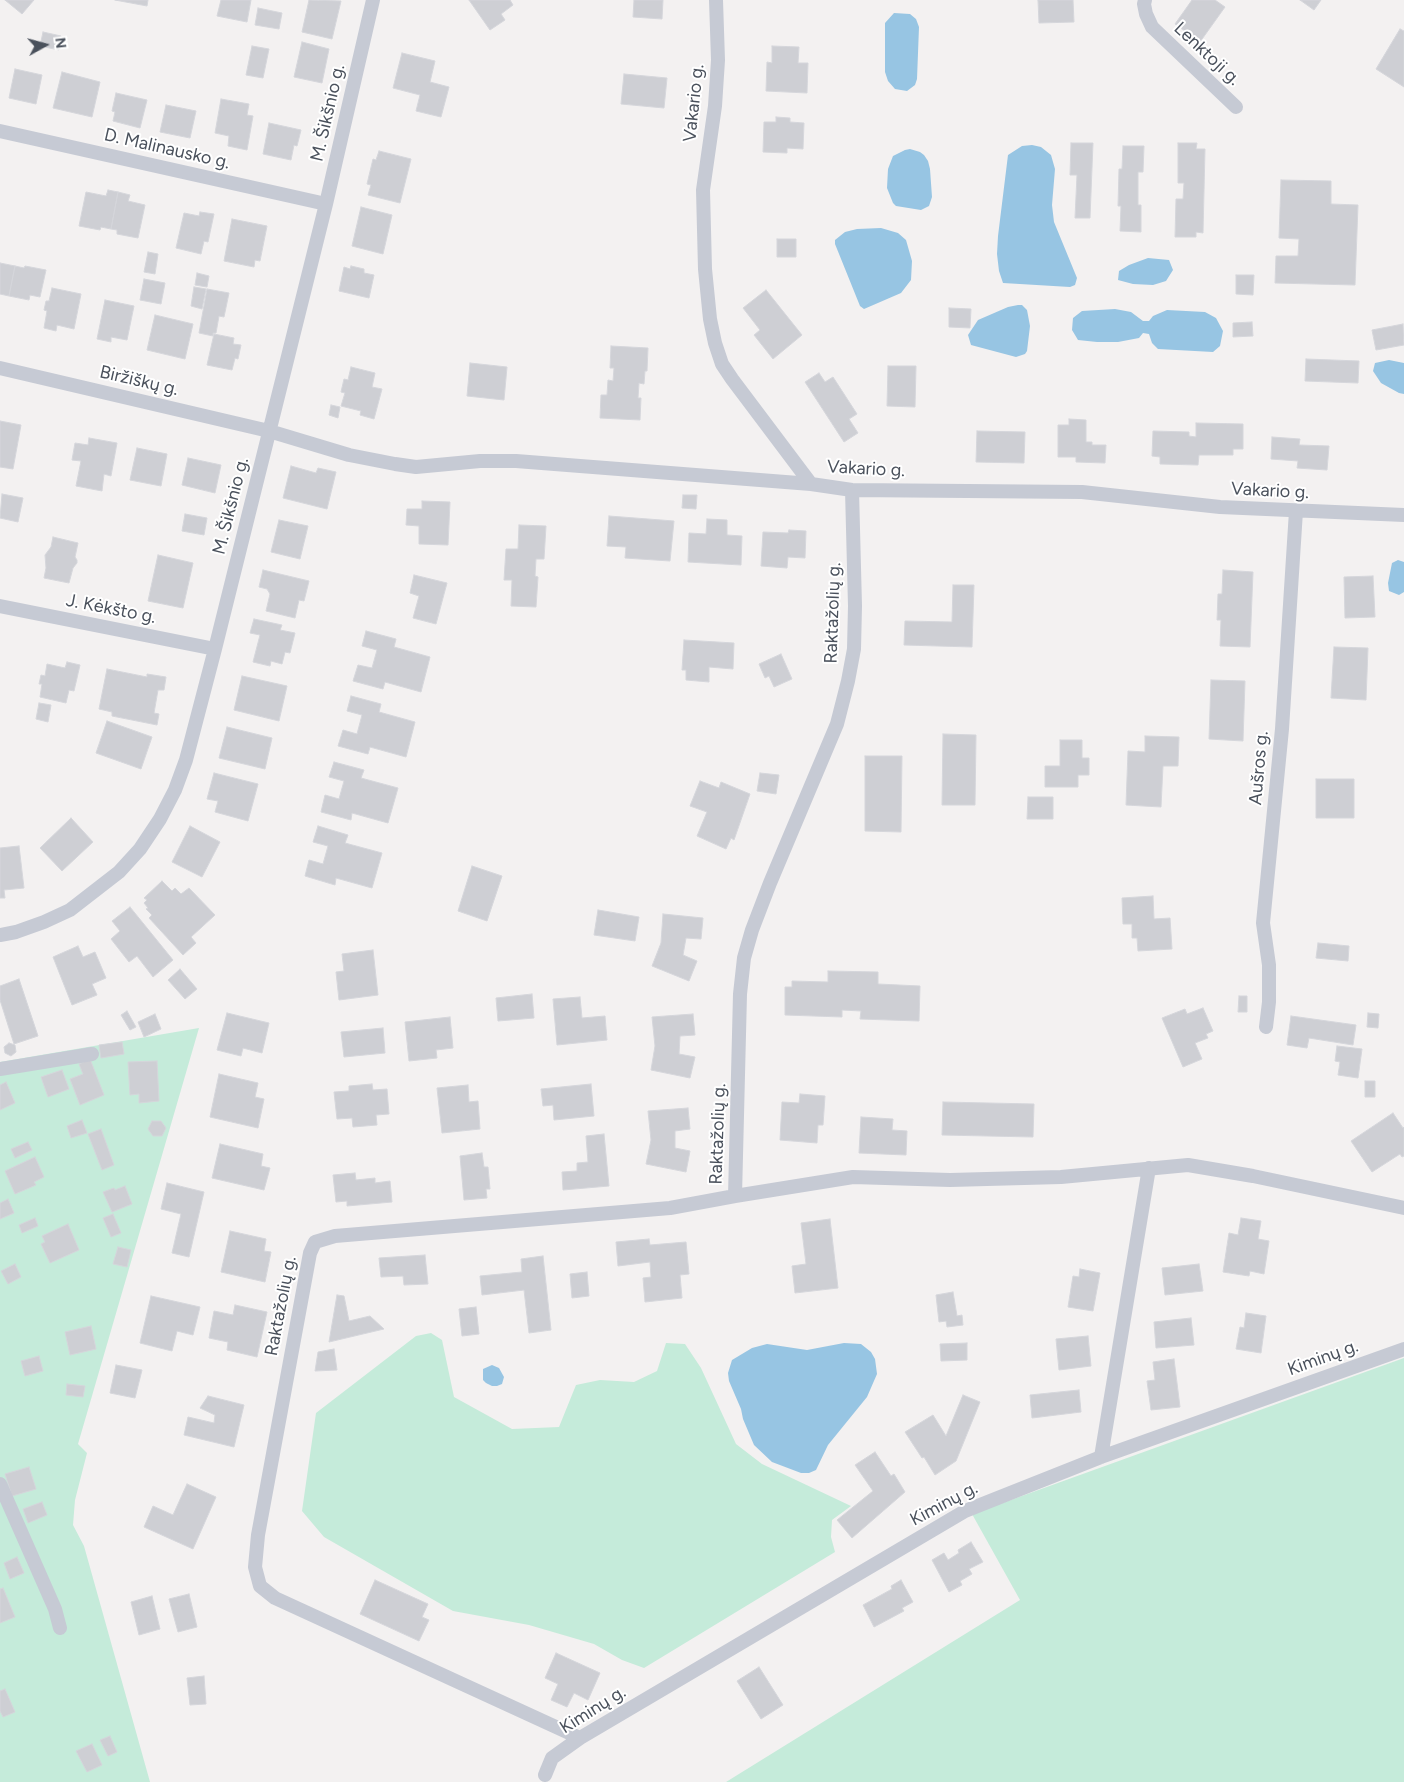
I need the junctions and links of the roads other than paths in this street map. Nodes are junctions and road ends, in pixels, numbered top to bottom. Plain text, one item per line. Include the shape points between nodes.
1 (373, 0) edge
2 (716, 0) edge
3 (1145, 0) edge
4 (1236, 106) dead end
5 (0, 131) edge
6 (326, 204) junction
7 (0, 368) edge
8 (269, 431) junction
9 (811, 484) junction
10 (852, 490) junction
11 (1296, 511) junction
12 (1404, 515) edge
13 (0, 606) edge
14 (215, 649) junction
15 (0, 935) edge
16 (1266, 1027) dead end
17 (92, 1054) dead end
18 (0, 1069) edge
19 (1149, 1168) junction
20 (735, 1196) junction
21 (1404, 1208) edge
22 (1404, 1349) edge
23 (1101, 1456) junction
24 (0, 1484) edge
25 (60, 1628) dead end
26 (580, 1738) junction
27 (545, 1775) dead end

1 - 6 street, M. Šikšnio g.
2 - 9 street, Vakario g. via 717,69 703,190 710,319 722,364
3 - 4 street, Lenktoji g. via 1146,14 1152,27
5 - 6 street, D. Malinausko g.
6 - 8 street, M. Šikšnio g.
7 - 8 street, Biržiškų g.
8 - 9 street, Biržiškų g. via 349,455 416,467 516,460
8 - 14 street, M. Šikšnio g.
9 - 10 street, Vakario g.
10 - 11 street, Vakario g. via 1082,492 1220,507
10 - 20 street, Raktažolių g. via 855,606 854,649 848,681 837,724 770,883 744,958 740,994
11 - 12 street, Vakario g.
11 - 16 street, Aušros g. via 1282,729 1263,923 1270,965
13 - 14 street, J. Kėkšto g.
14 - 15 street, M. Šikšnio g. via 176,790 140,849 119,872 70,910
17 - 18 street
19 - 20 street via 1061,1178 950,1180 853,1177
19 - 21 street via 1188,1165
19 - 23 street
20 - 26 street, Raktažolių g. via 670,1208 335,1236 315,1242 310,1253 258,1535 255,1567 260,1586 275,1598
22 - 23 street, Kiminų g.
23 - 26 street, Kiminų g. via 965,1511
24 - 25 street via 55,1609
26 - 27 street, Kiminų g. via 552,1758

